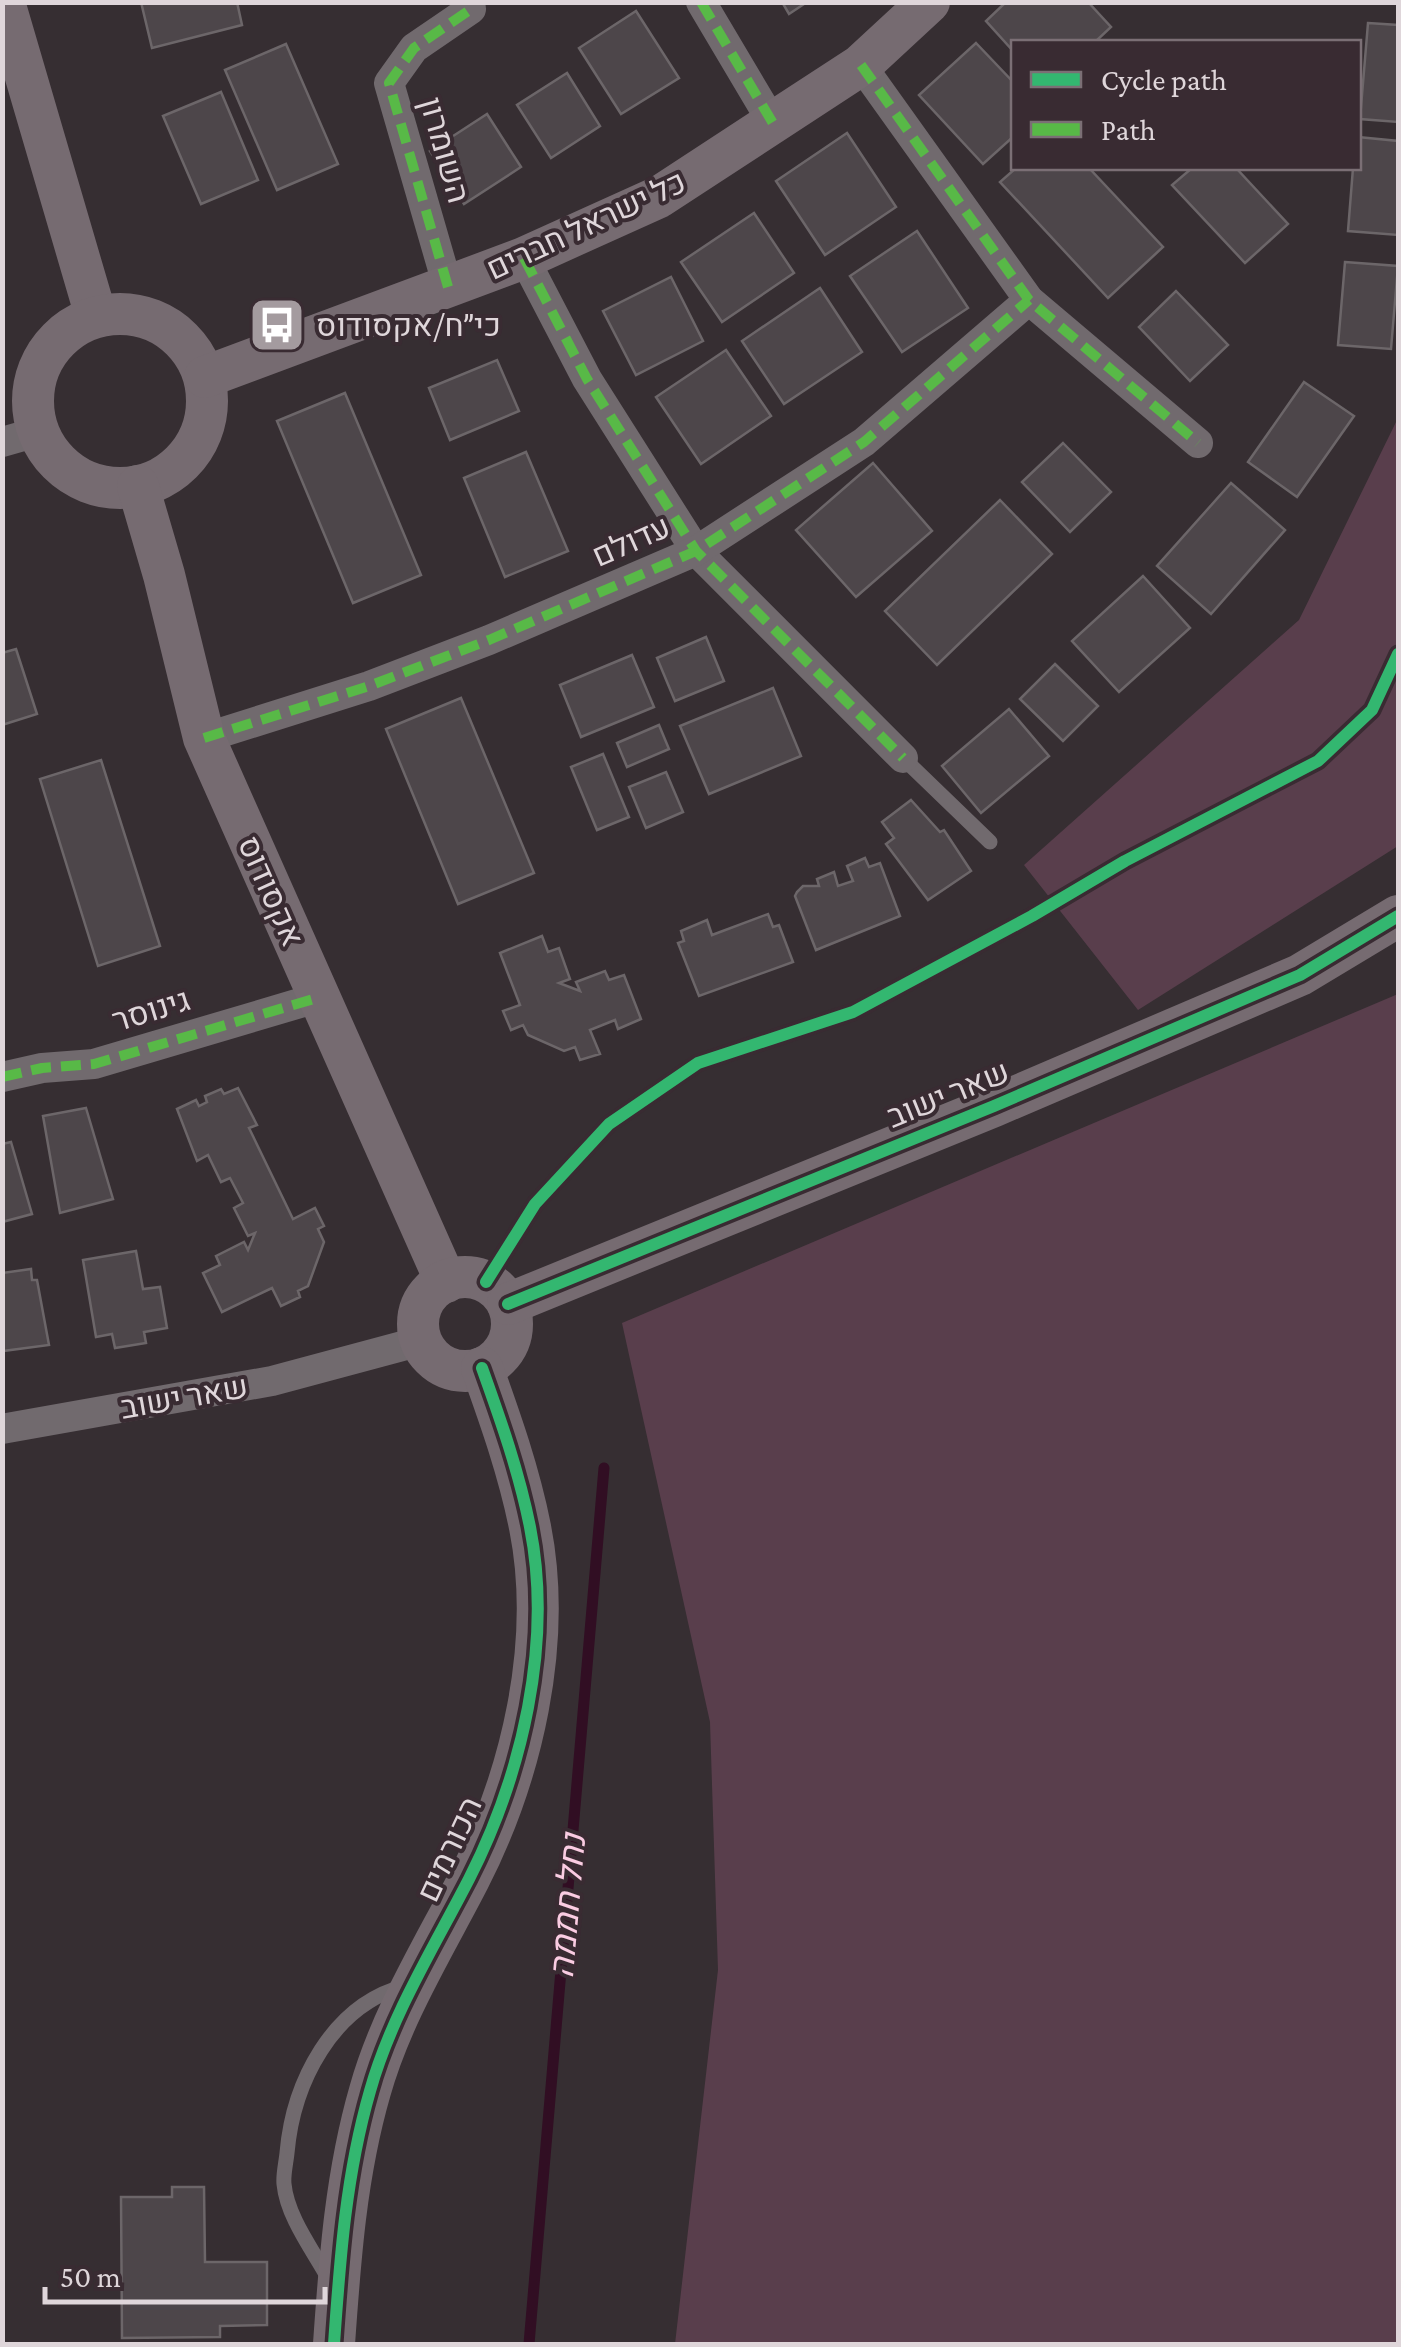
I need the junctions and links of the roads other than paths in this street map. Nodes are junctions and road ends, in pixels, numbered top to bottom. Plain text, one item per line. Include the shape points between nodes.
1 (4, 2) edge
2 (701, 2) edge
3 (928, 2) edge
4 (471, 9) dead end
5 (861, 66) junction
6 (774, 125) junction
7 (524, 258) junction
8 (448, 287) junction
9 (1029, 300) junction
10 (96, 316) junction
11 (205, 378) junction
12 (20, 437) edge
13 (1198, 443) dead end
14 (138, 486) junction
15 (696, 551) junction
16 (204, 738) junction
17 (902, 758) joint
18 (990, 842) dead end
19 (1398, 916) edge
20 (317, 998) junction
21 (2, 1076) edge
22 (446, 1282) junction
23 (508, 1304) junction
24 (421, 1341) junction
25 (482, 1368) junction
26 (2, 1429) edge
27 (414, 1983) junction
28 (337, 2296) junction
29 (334, 2344) edge

1 - 10 street
2 - 6 street
3 - 5 street, כל ישראל חברים
4 - 8 street, השומרון via 414,48 389,83
5 - 6 street, כל ישראל חברים
5 - 9 street
6 - 7 street, כל ישראל חברים via 659,197
7 - 8 street, כל ישראל חברים
7 - 15 street via 586,378
8 - 11 street, כל ישראל חברים
9 - 13 street
9 - 15 street, עדולם via 864,442
10 - 11 street via 119,312 163,324 196,356
10 - 12 street via 69,328 48,349
11 - 14 street via 201,434 186,458
12 - 14 street via 89,483
14 - 16 street, אקסודוס
15 - 16 street, עדולם via 386,680
15 - 17 street
16 - 20 street, אקסודוס
17 - 18 lane
19 - 23 street, שאר ישוב via 1300,974
20 - 21 street, גינוסר via 94,1064
20 - 22 street, אקסודוס
22 - 23 street via 486,1282
22 - 24 street via 420,1313
23 - 25 street via 513,1319 506,1349
24 - 25 street via 452,1370
24 - 26 street, שאר ישוב via 272,1381
25 - 27 street, הכורמים via 511,1446 531,1530 537,1610 530,1692 512,1776
27 - 28 street, הכורמים via 370,2088 344,2204
27 - 28 lane via 380,1992 339,2026 308,2068 289,2134 284,2185
28 - 29 street, הכורמים

